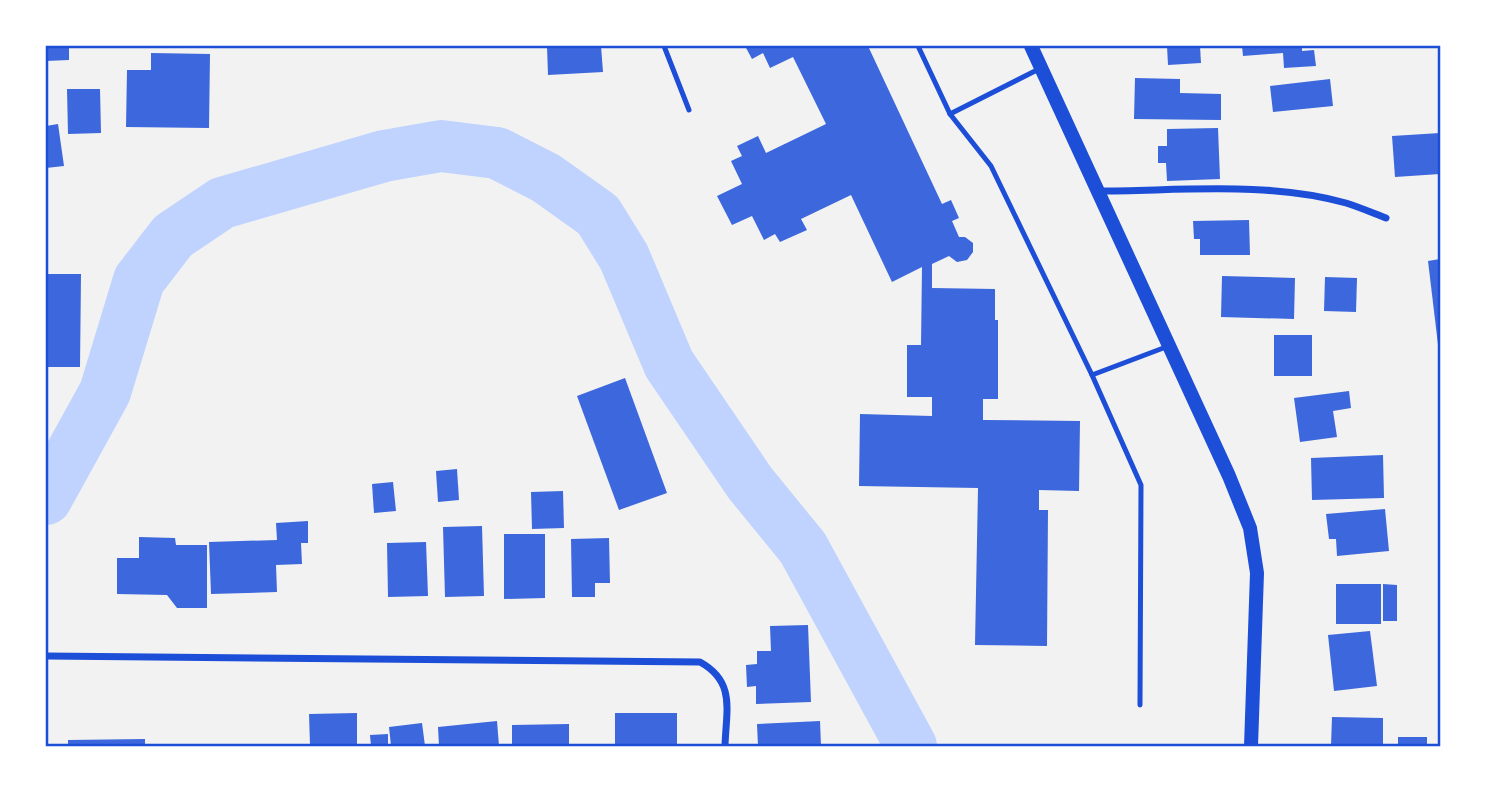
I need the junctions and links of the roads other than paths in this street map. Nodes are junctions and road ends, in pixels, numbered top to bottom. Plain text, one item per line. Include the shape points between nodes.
1 (664, 46) edge
2 (918, 46) edge
3 (1031, 46) edge
4 (1041, 68) junction
5 (689, 110) dead end
6 (950, 114) junction
7 (1098, 191) junction
8 (1386, 218) dead end
9 (1170, 346) junction
10 (1092, 375) junction
11 (46, 656) edge
12 (1140, 705) dead end
13 (725, 747) edge
14 (1251, 747) edge

1 - 5 lane
2 - 6 lane
3 - 4 main road
4 - 6 lane
4 - 7 main road
6 - 10 lane via 991,166
7 - 8 street via 1294,193 1346,203
7 - 9 main road
9 - 10 lane
9 - 14 main road via 1229,476 1252,541 1257,573
10 - 12 lane via 1141,485
11 - 13 street via 700,662 721,677 726,691

